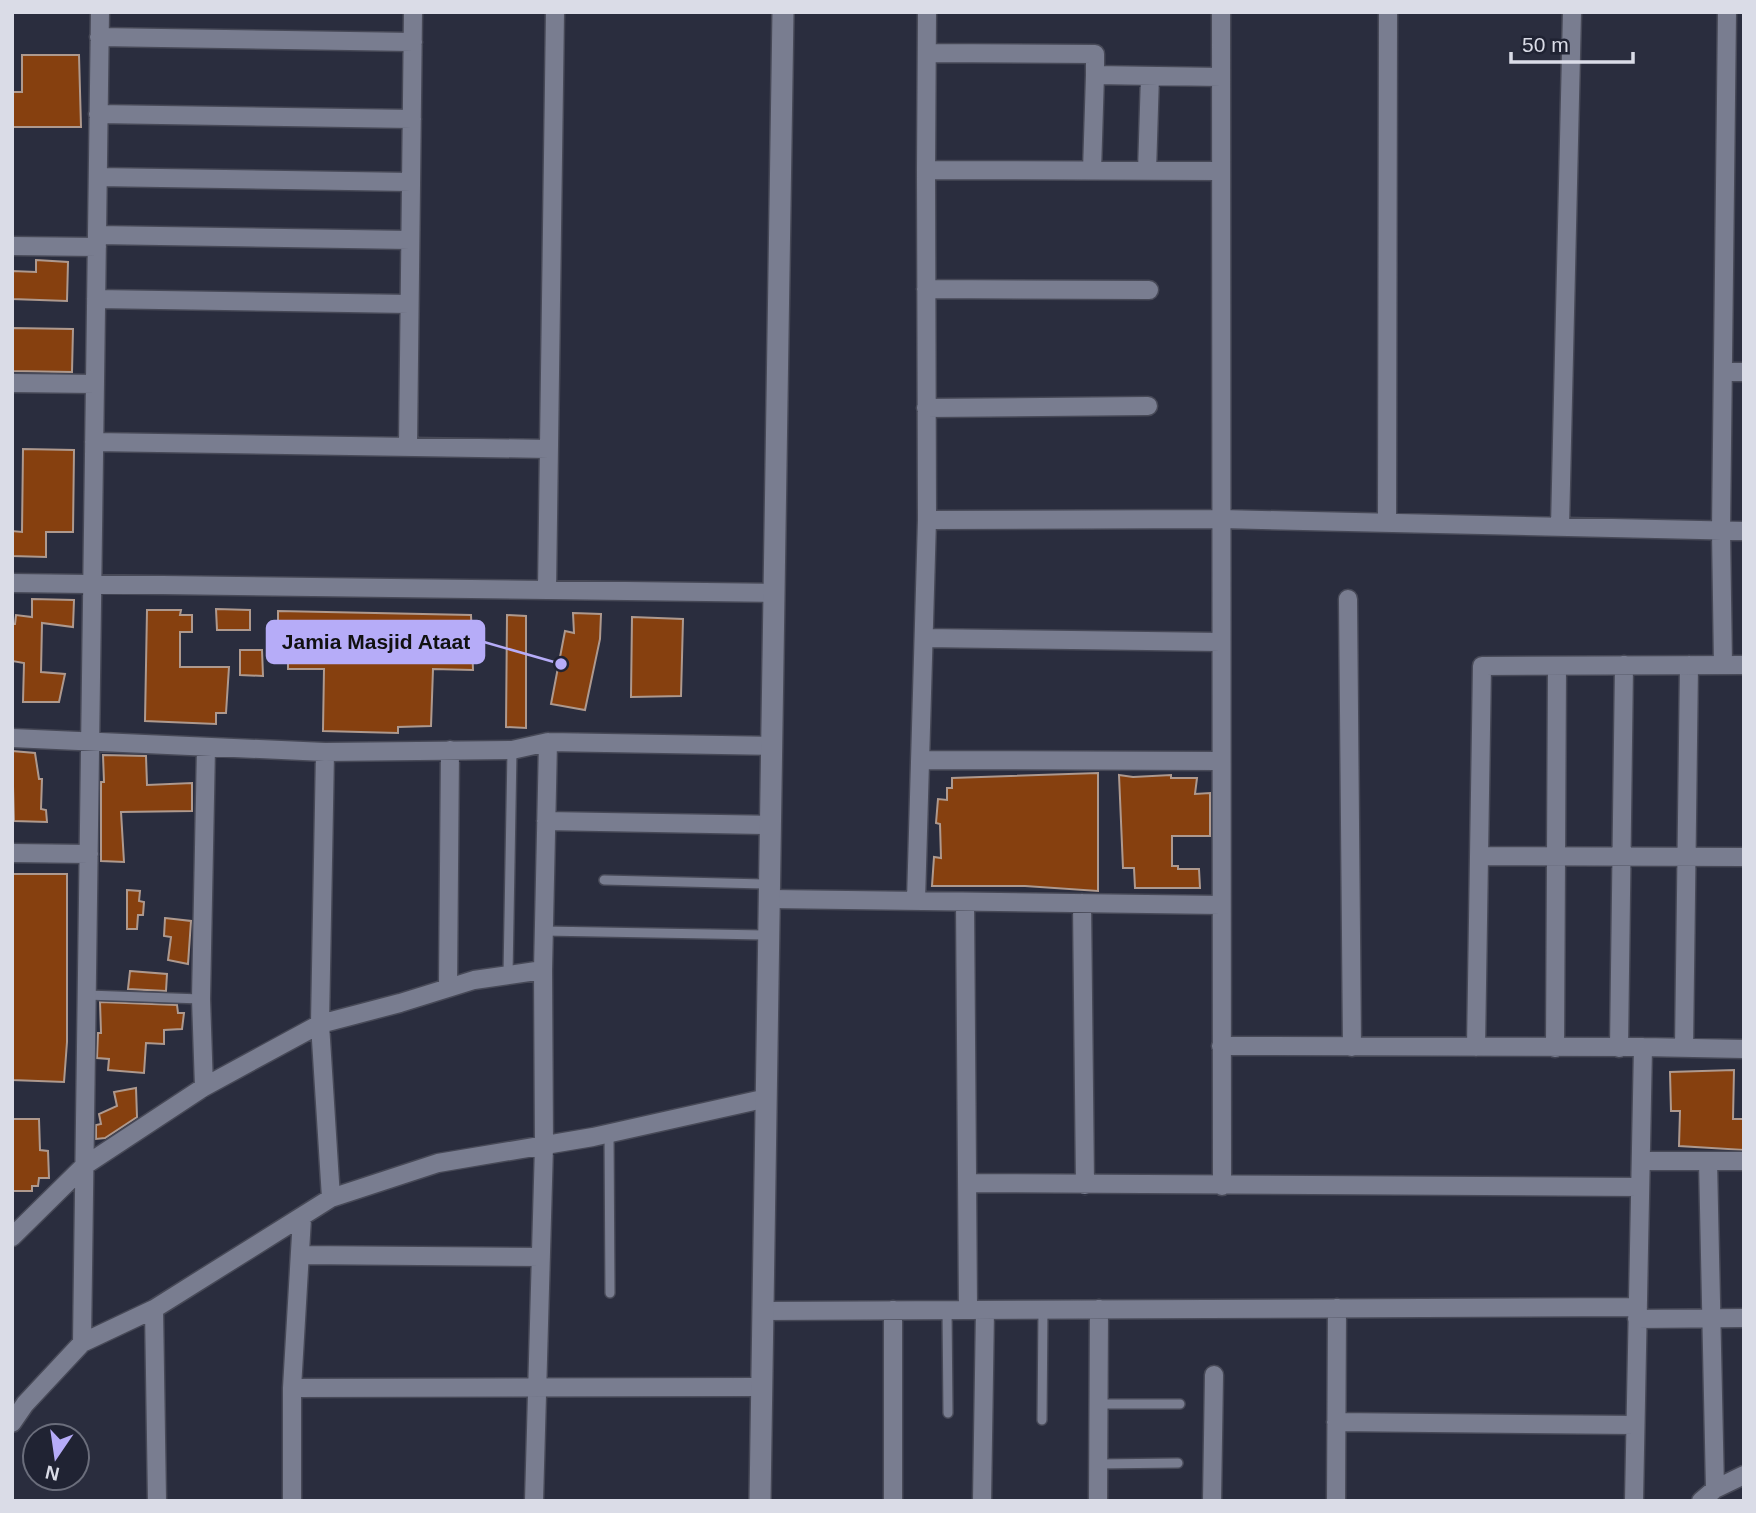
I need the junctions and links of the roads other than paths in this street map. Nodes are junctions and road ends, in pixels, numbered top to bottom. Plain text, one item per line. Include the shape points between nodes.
1 (100, 12) edge
2 (413, 12) edge
3 (555, 12) edge
4 (783, 12) edge
5 (927, 12) edge
6 (1221, 12) edge
7 (1388, 12) edge
8 (1572, 12) edge
9 (1727, 12) edge
10 (99, 37) junction
11 (413, 42) junction
12 (927, 53) junction
13 (1095, 75) junction
14 (1150, 76) junction
15 (1221, 77) junction
16 (98, 114) junction
17 (412, 119) junction
18 (1735, 168) edge
19 (926, 170) junction
20 (1092, 170) junction
21 (1147, 171) junction
22 (1221, 171) junction
23 (98, 177) junction
24 (411, 182) junction
25 (410, 240) junction
26 (97, 241) junction
27 (12, 246) edge
28 (926, 289) junction
29 (1149, 290) dead end
30 (96, 299) junction
31 (409, 304) junction
32 (1724, 372) junction
33 (1744, 372) edge
34 (12, 383) edge
35 (95, 384) junction
36 (1148, 406) dead end
37 (926, 408) junction
38 (94, 442) junction
39 (408, 446) junction
40 (549, 449) junction
41 (1221, 519) junction
42 (926, 520) junction
43 (1387, 523) junction
44 (1560, 527) junction
45 (1721, 531) junction
46 (1744, 531) edge
47 (12, 583) edge
48 (92, 584) junction
49 (547, 590) junction
50 (774, 593) junction
51 (1348, 599) dead end
52 (924, 638) junction
53 (1221, 642) junction
54 (1723, 664) junction
55 (1624, 665) junction
56 (1689, 665) junction
57 (1744, 665) edge
58 (1557, 666) junction
59 (12, 738) edge
60 (548, 741) junction
61 (91, 742) junction
62 (772, 746) junction
63 (206, 747) junction
64 (450, 750) junction
65 (512, 750) junction
66 (325, 752) junction
67 (921, 760) junction
68 (1220, 761) junction
69 (547, 821) junction
70 (771, 825) junction
71 (12, 853) edge
72 (89, 854) junction
73 (1479, 856) junction
74 (1556, 856) junction
75 (1622, 856) junction
76 (1686, 857) junction
77 (1744, 857) edge
78 (604, 880) dead end
79 (771, 891) junction
80 (916, 901) junction
81 (965, 902) junction
82 (1082, 904) junction
83 (1221, 905) junction
84 (544, 931) junction
85 (770, 935) junction
86 (543, 970) junction
87 (508, 975) junction
88 (449, 987) junction
89 (87, 995) junction
90 (201, 999) junction
91 (320, 1024) junction
92 (1221, 1046) junction
93 (1352, 1047) junction
94 (1476, 1047) junction
95 (1643, 1047) junction
96 (1555, 1048) junction
97 (1619, 1048) junction
98 (1684, 1048) junction
99 (1744, 1049) edge
100 (204, 1087) junction
101 (767, 1098) junction
102 (609, 1133) junction
103 (544, 1146) junction
104 (1641, 1161) junction
105 (1708, 1161) junction
106 (1744, 1161) edge
107 (85, 1166) junction
108 (969, 1183) junction
109 (1085, 1185) junction
110 (1222, 1186) junction
111 (1640, 1187) junction
112 (331, 1198) junction
113 (302, 1218) junction
114 (12, 1237) edge
115 (300, 1255) junction
116 (541, 1257) junction
117 (610, 1293) dead end
118 (1337, 1308) junction
119 (154, 1309) junction
120 (1043, 1309) junction
121 (1098, 1309) junction
122 (893, 1310) junction
123 (947, 1310) junction
124 (977, 1310) junction
125 (763, 1311) junction
126 (1638, 1313) junction
127 (1710, 1318) junction
128 (1744, 1318) edge
129 (82, 1343) junction
130 (1214, 1376) dead end
131 (762, 1387) junction
132 (292, 1388) junction
133 (538, 1388) junction
134 (1180, 1404) dead end
135 (1098, 1405) junction
136 (948, 1413) dead end
137 (1042, 1420) dead end
138 (1336, 1422) junction
139 (12, 1423) edge
140 (1635, 1425) junction
141 (1178, 1463) dead end
142 (1098, 1464) junction
143 (1744, 1475) edge
144 (1708, 1495) edge
145 (157, 1501) edge
146 (292, 1501) edge
147 (534, 1501) edge
148 (760, 1501) edge
149 (893, 1501) edge
150 (982, 1501) edge
151 (1098, 1501) edge
152 (1212, 1501) edge
153 (1336, 1501) edge
154 (1634, 1501) edge

1 - 10 street
2 - 11 street
3 - 40 street
4 - 50 street
5 - 12 street
6 - 15 street
7 - 43 street
8 - 44 street
9 - 18 street
10 - 11 street
10 - 16 street
11 - 17 street
12 - 13 street via 1095,54
12 - 19 street
13 - 14 street
13 - 20 street
14 - 15 street
14 - 21 street
15 - 22 street
16 - 17 street
16 - 23 street
17 - 24 street
18 - 32 street
19 - 20 street
19 - 28 street
20 - 21 street
21 - 22 street
22 - 41 street
23 - 24 street
23 - 26 street
24 - 25 street
25 - 26 street
25 - 31 street
26 - 27 street
26 - 30 street
28 - 29 street
28 - 37 street
30 - 31 street
30 - 35 street
31 - 39 street
32 - 33 street
32 - 45 street
34 - 35 street
35 - 38 street
36 - 37 street
37 - 42 street
38 - 39 street
38 - 48 street
39 - 40 street
40 - 49 street
41 - 42 street
41 - 43 street
41 - 53 street
42 - 52 street
43 - 44 street
44 - 45 street
45 - 46 street
45 - 54 street
47 - 48 street
48 - 49 street
48 - 61 street
49 - 50 street
50 - 62 street
51 - 93 street
52 - 53 street
52 - 67 street
53 - 68 street
54 - 56 street
54 - 57 street
55 - 56 street
55 - 58 street
55 - 75 street
56 - 76 street
58 - 73 street via 1482,666
58 - 74 street
59 - 61 street
60 - 62 street
60 - 65 street
60 - 69 street
61 - 63 street
61 - 72 street
62 - 70 street
63 - 66 street
63 - 90 street
64 - 65 street
64 - 66 street
64 - 88 street
65 - 87 lane
66 - 91 street
67 - 68 street
67 - 80 street
68 - 83 street
69 - 70 street
69 - 84 street
70 - 79 street
71 - 72 street
72 - 89 street
73 - 74 street
73 - 94 street
74 - 75 street
74 - 96 street
75 - 76 street
75 - 97 street
76 - 77 street
76 - 98 street
78 - 79 lane
79 - 80 street
79 - 85 street
80 - 81 street
81 - 82 street
81 - 108 street
82 - 83 street
82 - 109 street
83 - 92 street
84 - 85 lane
84 - 86 street
85 - 101 street
86 - 87 street
86 - 103 street
87 - 88 street
88 - 91 street
89 - 90 lane
89 - 107 street
90 - 100 street
91 - 100 street
91 - 112 street
92 - 93 street
92 - 110 street
93 - 94 street
94 - 96 street
95 - 97 street
95 - 98 street
95 - 104 street
96 - 97 street
98 - 99 street
100 - 107 street
101 - 102 street
101 - 125 street
102 - 103 street
102 - 117 lane
103 - 112 street via 438,1163
103 - 116 street
104 - 105 street
104 - 111 street
105 - 106 street
105 - 127 street
107 - 114 street
107 - 129 street
108 - 109 street
108 - 124 street
109 - 110 street
110 - 111 street
111 - 126 street
112 - 113 street
113 - 115 street
113 - 119 street
115 - 116 street
115 - 132 street
116 - 133 street
118 - 121 street
118 - 126 street
118 - 138 street
119 - 129 street
119 - 145 street
120 - 121 street
120 - 124 street
120 - 137 lane
121 - 135 street
122 - 123 street
122 - 125 street
122 - 149 street
123 - 124 street
123 - 136 lane
124 - 150 street
125 - 131 street
126 - 127 street
126 - 140 street
127 - 128 street
127 - 144 street
129 - 139 street
130 - 152 street
131 - 133 street
131 - 148 street
132 - 133 street
132 - 146 street
133 - 147 street
134 - 135 lane
135 - 142 street
138 - 140 street
138 - 153 street
140 - 154 street
141 - 142 lane
142 - 151 street
143 - 144 street

